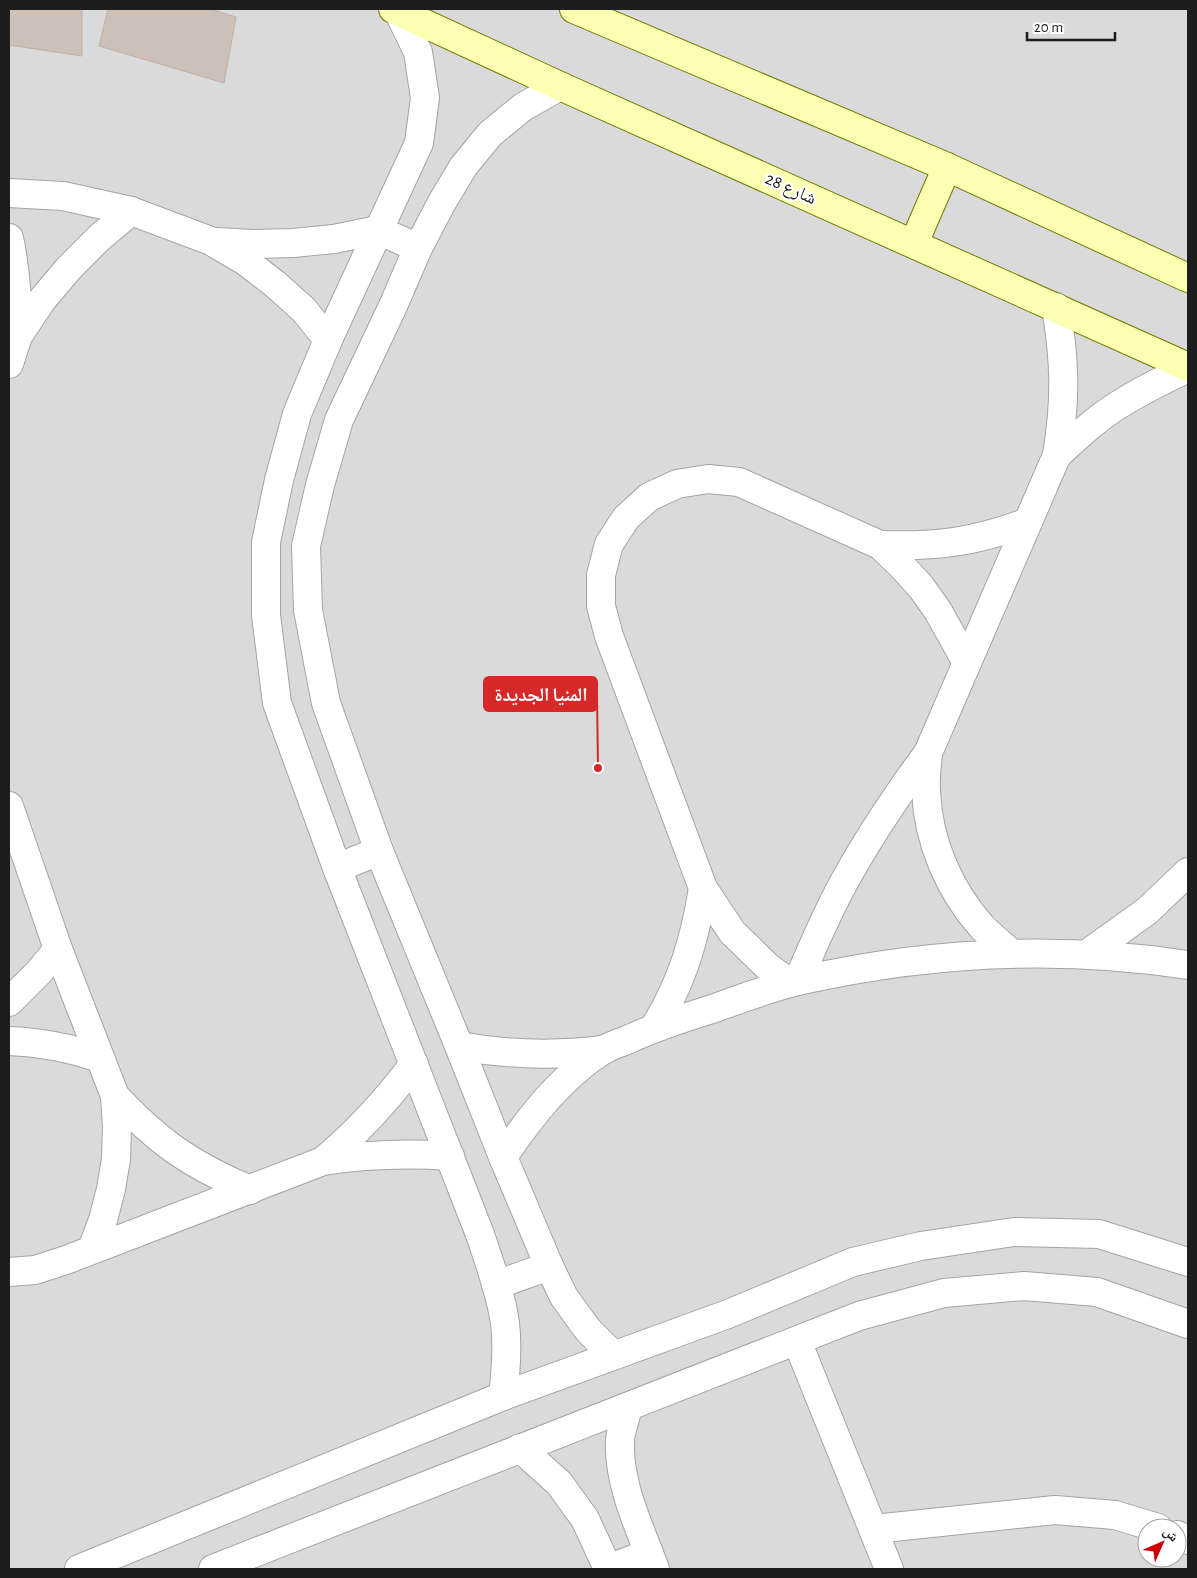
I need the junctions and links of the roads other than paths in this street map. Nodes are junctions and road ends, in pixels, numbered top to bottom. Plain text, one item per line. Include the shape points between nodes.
1 (574, 9) edge
2 (395, 10) edge
3 (560, 86) junction
4 (947, 167) junction
5 (9, 193) edge
6 (131, 211) junction
7 (378, 230) junction
8 (9, 238) edge
9 (211, 241) junction
10 (914, 243) junction
11 (418, 248) junction
12 (1188, 278) edge
13 (1056, 307) junction
14 (18, 336) junction
15 (328, 340) junction
16 (9, 364) edge
17 (1188, 367) edge
18 (1057, 455) junction
19 (1028, 522) junction
20 (880, 545) junction
21 (967, 663) junction
22 (928, 753) junction
23 (9, 806) edge
24 (379, 851) junction
25 (337, 868) junction
26 (1188, 872) edge
27 (703, 888) junction
28 (58, 949) junction
29 (1010, 953) junction
30 (1087, 954) junction
31 (1188, 966) edge
32 (794, 982) junction
33 (9, 1002) edge
34 (654, 1028) junction
35 (9, 1041) edge
36 (460, 1046) junction
37 (604, 1050) junction
38 (100, 1058) junction
39 (414, 1064) junction
40 (115, 1096) junction
41 (450, 1156) junction
42 (502, 1157) junction
43 (323, 1161) junction
44 (250, 1190) junction
45 (92, 1249) junction
46 (1188, 1262) edge
47 (549, 1266) junction
48 (9, 1272) edge
49 (496, 1285) junction
50 (1188, 1324) edge
51 (797, 1341) junction
52 (613, 1355) junction
53 (503, 1396) junction
54 (628, 1407) junction
55 (520, 1448) junction
56 (1137, 1522) edge
57 (874, 1529) junction
58 (652, 1561) edge
59 (79, 1569) edge
60 (213, 1569) edge
61 (608, 1569) edge
62 (889, 1569) edge

1 - 4 street
2 - 3 street, شارع 28
2 - 7 street via 418,52 425,98 419,144
3 - 10 street, شارع 28
3 - 11 street via 523,106 490,134 463,167
4 - 10 street
4 - 12 street
5 - 6 street via 63,196
6 - 9 street
6 - 14 street via 69,268
7 - 9 street via 293,243
7 - 11 street
7 - 15 street
8 - 14 street via 18,299
9 - 15 street via 275,284 304,310
10 - 13 street, شارع 28
11 - 24 street via 339,420 306,546 308,610 326,702
13 - 17 street, شارع 28
13 - 18 street via 1064,381
14 - 16 street
15 - 25 street via 297,414 266,542 266,615 277,703
17 - 18 street via 1119,404
18 - 19 street
19 - 20 street via 970,540 940,545
19 - 21 street
20 - 21 street via 921,587
20 - 27 street via 739,482 708,478 677,484 649,497 626,518 609,544 601,575 601,606 609,636
21 - 22 street
22 - 29 street via 926,790 930,828 942,864 959,897 982,927
22 - 32 street via 897,795 846,878
23 - 28 street
24 - 25 street
24 - 36 street
25 - 39 street
26 - 30 street via 1147,912
27 - 32 street via 732,932 769,968
27 - 34 street via 684,968
28 - 33 street
28 - 38 street
29 - 30 street
29 - 32 street via 876,966
30 - 31 street
32 - 34 street
34 - 37 street
35 - 38 street via 40,1043
36 - 37 street via 517,1054
36 - 42 street
37 - 42 street via 580,1068 538,1109
38 - 40 street
39 - 41 street
39 - 43 street via 372,1116
40 - 44 street via 162,1142 219,1177
40 - 45 street via 116,1158 108,1204
41 - 43 street via 386,1154
41 - 49 street
42 - 47 street
43 - 44 street
44 - 45 street
45 - 48 street via 35,1270
46 - 52 street via 1100,1234 1014,1232 921,1246 853,1262 728,1314
47 - 49 street
47 - 52 street via 564,1297 588,1330
49 - 53 street via 505,1322 507,1359
50 - 51 street via 1097,1292 1024,1286 944,1294 859,1316
51 - 54 street
51 - 57 street
52 - 53 street
53 - 59 street
54 - 55 street
54 - 58 street via 620,1439 622,1464 628,1500
55 - 60 street
55 - 61 street via 558,1483 585,1519
56 - 57 street via 1115,1515 1055,1510
57 - 62 street
58 - 61 street

